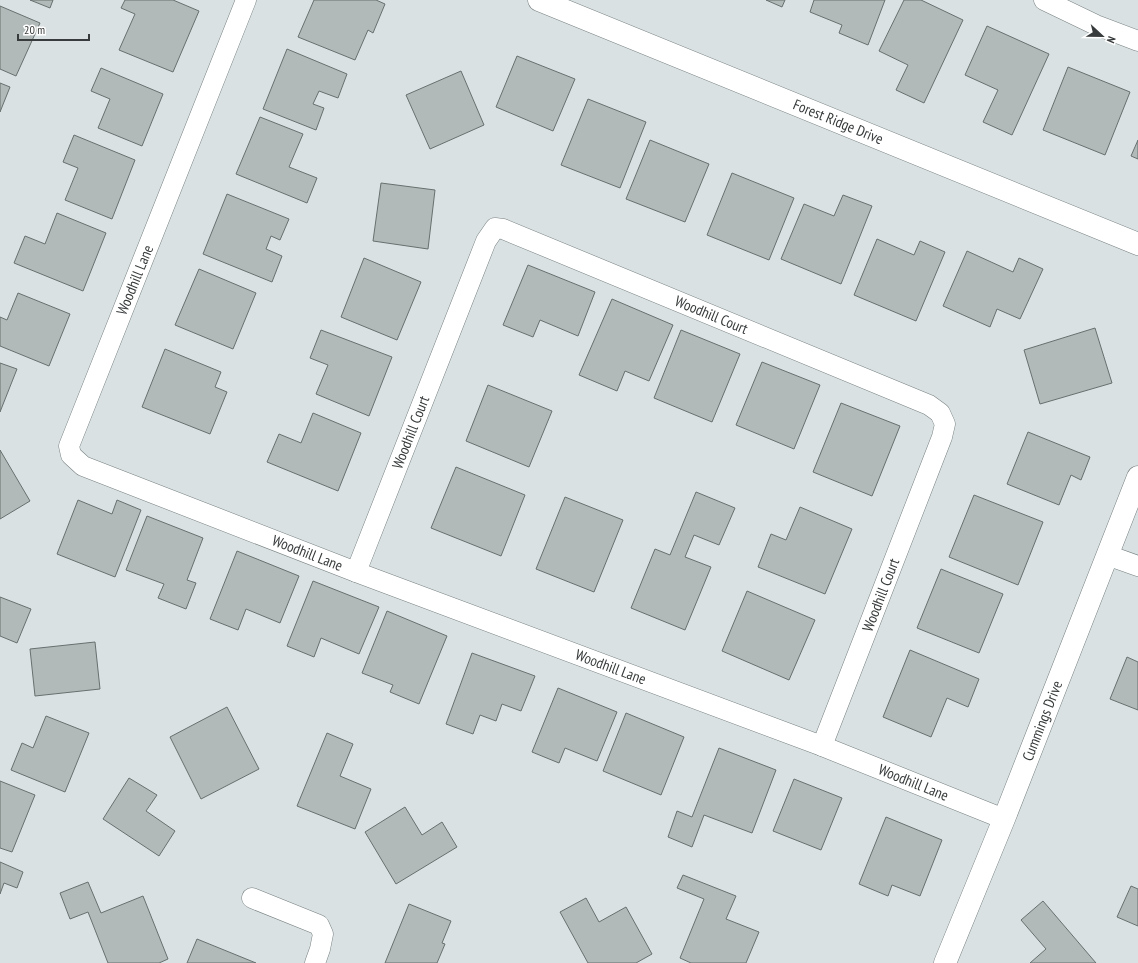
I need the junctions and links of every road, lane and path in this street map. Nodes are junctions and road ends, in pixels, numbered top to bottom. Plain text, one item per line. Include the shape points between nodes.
1 (246, 0) edge
2 (538, 0) edge
3 (1044, 0) edge
4 (567, 5) edge
5 (1138, 40) edge
6 (1138, 244) edge
7 (1138, 477) edge
8 (1107, 555) junction
9 (1138, 566) edge
10 (356, 572) junction
11 (822, 746) junction
12 (1004, 819) junction
13 (252, 898) dead end
14 (315, 963) edge
15 (945, 963) edge

1 - 10 street, Woodhill Lane via 69,446 71,455 83,466
2 - 4 main road, Forest Ridge Drive
3 - 5 street via 1096,25
4 - 6 main road, Forest Ridge Drive
7 - 8 main road, Cummings Drive
8 - 9 street
8 - 12 main road, Cummings Drive
10 - 11 street, Woodhill Lane
10 - 11 street, Woodhill Court via 486,241 495,228 503,229 929,405 940,414 945,424 942,437
11 - 12 street, Woodhill Lane
12 - 15 main road, Cummings Drive
13 - 14 street via 320,925 323,934

